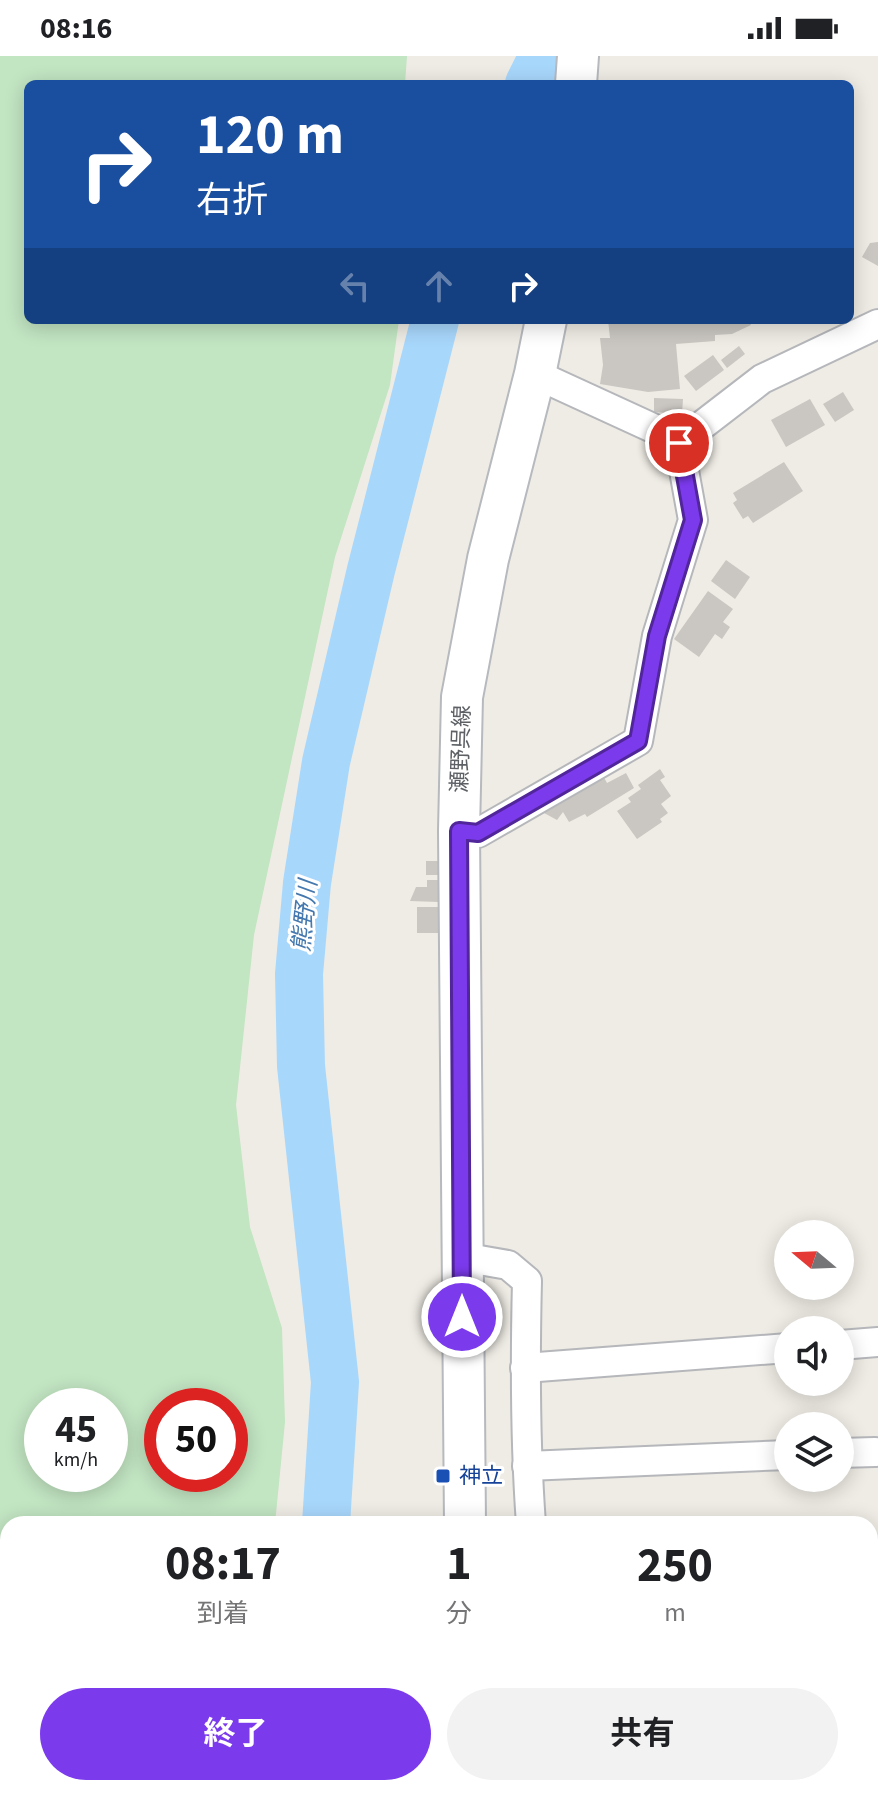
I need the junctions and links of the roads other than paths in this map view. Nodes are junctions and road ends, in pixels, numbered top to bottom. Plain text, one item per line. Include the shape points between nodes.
1 (578, 56) edge
2 (576, 80) edge
3 (545, 324) edge
4 (878, 324) edge
5 (535, 374) junction
6 (679, 443) junction
7 (459, 831) junction
8 (462, 1257) junction
9 (878, 1342) edge
10 (854, 1344) edge
11 (774, 1349) edge
12 (525, 1368) junction
13 (875, 1452) dead end
14 (854, 1453) edge
15 (774, 1456) edge
16 (527, 1466) junction
17 (465, 1516) edge
18 (530, 1516) edge

1 - 2 main road
3 - 5 main road, 瀬野呉線
4 - 6 street via 762,379
5 - 6 street
5 - 7 main road, 瀬野呉線 via 488,559 462,697
6 - 7 street via 693,520 657,636 638,741 478,833
7 - 8 main road, 瀬野呉線
8 - 12 street via 508,1265 527,1281
8 - 17 main road, 瀬野呉線
9 - 10 street
11 - 12 street
12 - 16 street
13 - 14 street
15 - 16 street
16 - 18 street

